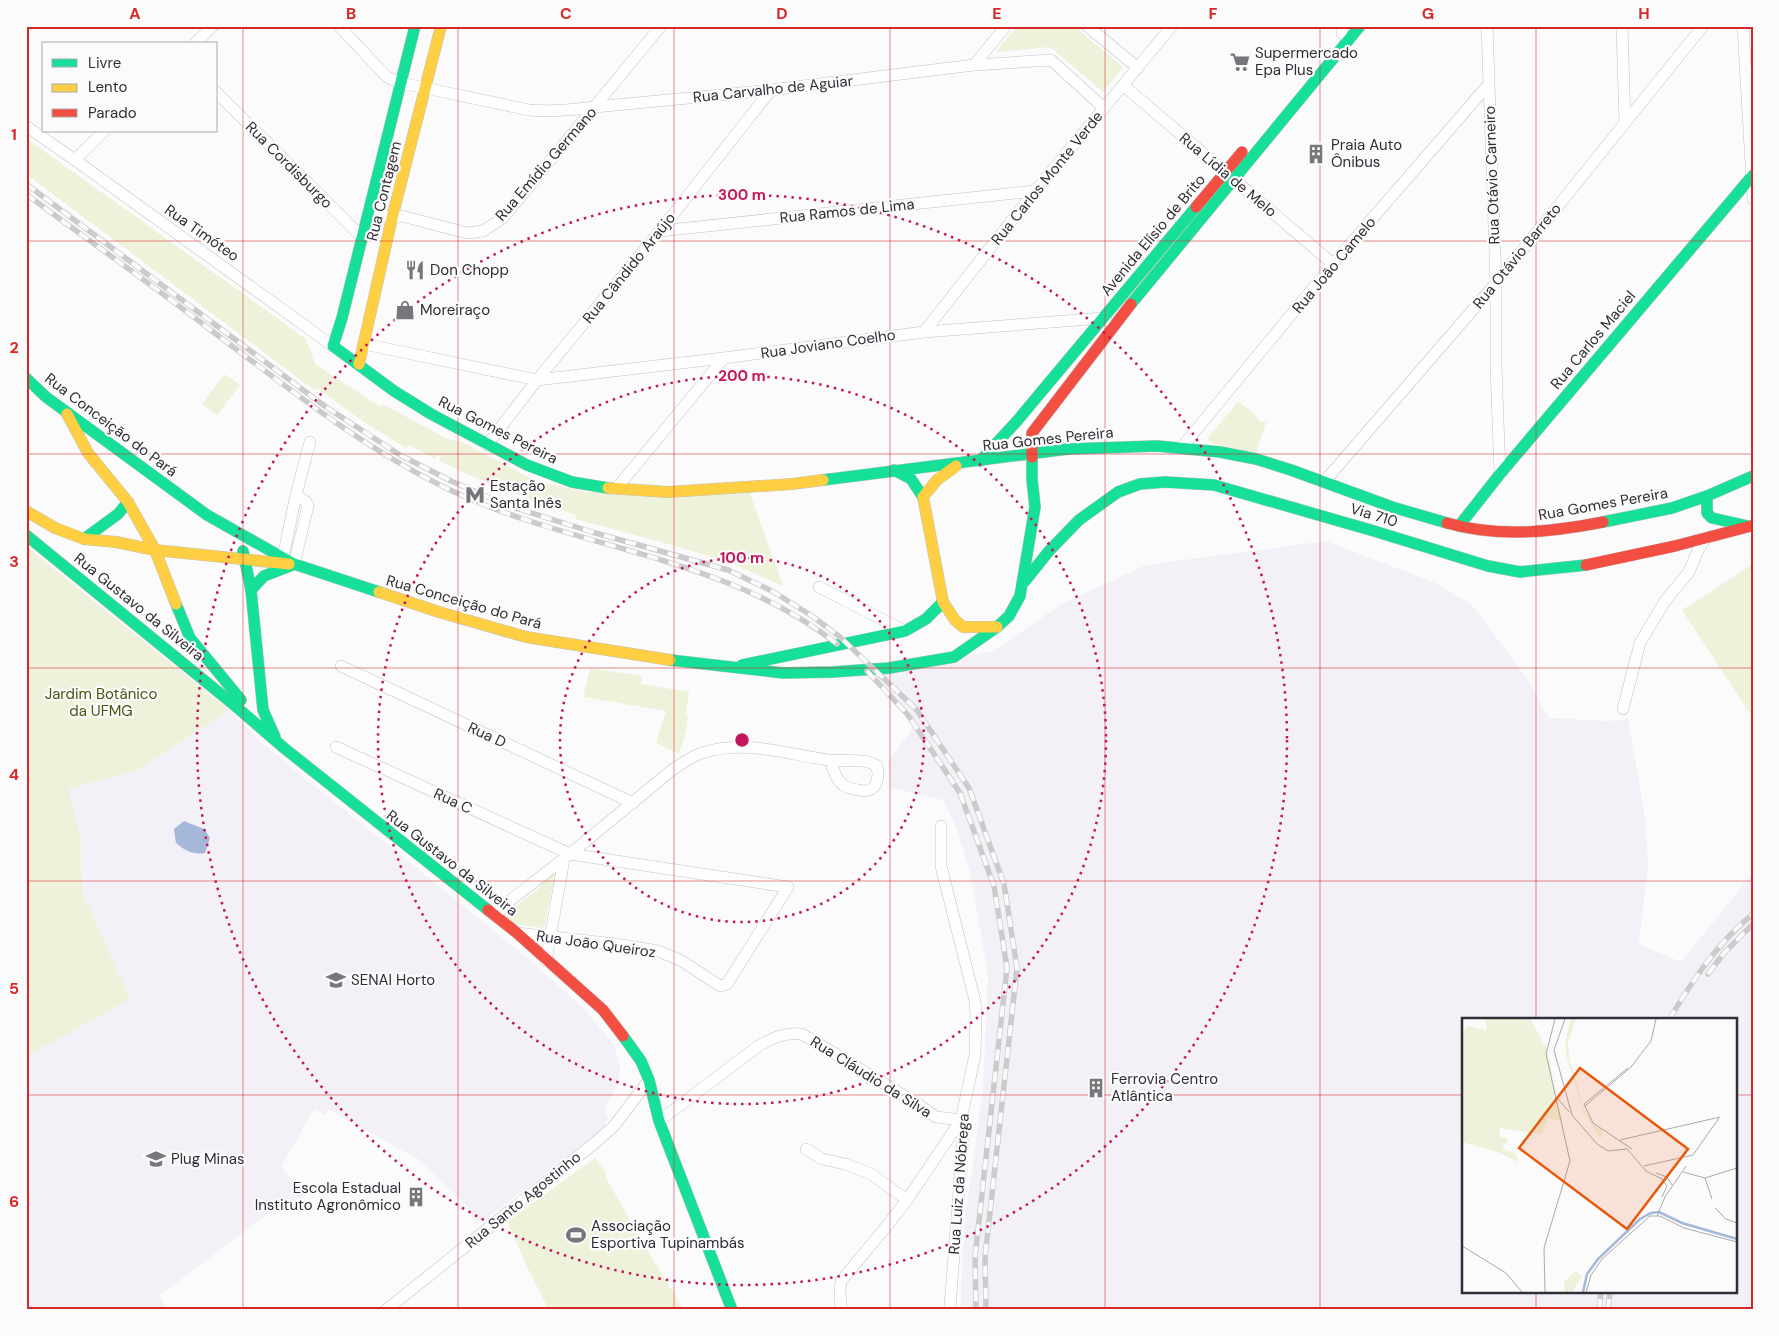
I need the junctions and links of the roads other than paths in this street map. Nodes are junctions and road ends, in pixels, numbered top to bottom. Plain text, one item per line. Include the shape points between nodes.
1 (213, 26) edge
2 (340, 26) edge
3 (415, 26) edge
4 (440, 26) edge
5 (661, 26) edge
6 (1006, 26) edge
7 (1087, 26) edge
8 (1172, 26) edge
9 (1487, 26) edge
10 (1622, 26) edge
11 (1703, 26) edge
12 (1743, 26) edge
13 (1351, 28) edge
14 (196, 42) edge
15 (974, 65) junction
16 (1138, 68) junction
17 (401, 83) junction
18 (1488, 85) junction
19 (1123, 86) junction
20 (426, 88) junction
21 (771, 90) junction
22 (218, 94) edge
23 (595, 107) junction
24 (1104, 108) junction
25 (1626, 123) junction
26 (26, 126) edge
27 (103, 132) edge
28 (75, 160) junction
29 (1752, 175) edge
30 (1230, 176) junction
31 (1035, 191) junction
32 (1753, 199) edge
33 (369, 212) junction
34 (392, 218) junction
35 (660, 231) junction
36 (362, 237) junction
37 (1333, 264) junction
38 (1496, 283) junction
39 (1103, 318) junction
40 (1114, 326) junction
41 (924, 332) junction
42 (364, 344) junction
43 (333, 346) junction
44 (724, 358) junction
45 (359, 364) junction
46 (26, 378) edge
47 (536, 380) junction
48 (64, 410) junction
49 (310, 442) dead end
50 (487, 445) junction
51 (1182, 447) junction
52 (1032, 454) junction
53 (980, 461) junction
54 (960, 464) junction
55 (894, 470) junction
56 (1500, 474) junction
57 (1753, 476) edge
58 (1324, 482) junction
59 (616, 488) junction
60 (296, 495) junction
61 (1707, 496) junction
62 (923, 497) junction
63 (128, 502) junction
64 (26, 511) edge
65 (1459, 526) junction
66 (1752, 526) edge
67 (238, 533) junction
68 (26, 535) edge
69 (1706, 538) junction
70 (84, 539) junction
71 (1675, 546) junction
72 (155, 550) junction
73 (282, 558) junction
74 (246, 560) junction
75 (1694, 561) junction
76 (294, 564) junction
77 (1023, 583) junction
78 (820, 587) dead end
79 (251, 590) junction
80 (944, 602) junction
81 (997, 627) junction
82 (905, 631) junction
83 (341, 666) dead end
84 (730, 669) junction
85 (1624, 709) dead end
86 (277, 742) junction
87 (336, 748) dead end
88 (830, 760) dead end
89 (634, 803) junction
90 (941, 826) dead end
91 (567, 856) junction
92 (495, 916) junction
93 (517, 933) junction
94 (551, 936) junction
95 (546, 961) junction
96 (727, 984) joint
97 (649, 1080) junction
98 (961, 1120) junction
99 (659, 1121) junction
100 (806, 1148) dead end
101 (906, 1200) junction
102 (950, 1307) dead end
103 (386, 1310) edge
104 (732, 1310) edge
105 (841, 1310) edge

1 - 14 street
2 - 17 street via 387,77
3 - 17 main road, Rua Contagem
4 - 20 main road, Rua Contagem
5 - 23 street, Rua Emídio Germano
6 - 15 street
7 - 16 street
8 - 16 street, Rua Carlos Monte Verde
9 - 18 street, Rua Otávio Carneiro
10 - 25 street
11 - 25 street, Rua Otávio Barreto
12 - 29 street
13 - 30 main road, Avenida Elísio de Brito
15 - 21 street, Rua Carvalho de Aguiar
15 - 24 street, Rua Carvalho de Aguiar via 1050,60
16 - 19 street, Rua Carlos Monte Verde
17 - 20 street, Rua Carvalho de Aguiar
17 - 33 main road, Rua Contagem
18 - 37 street, Rua João Camelo
18 - 38 street, Rua Otávio Carneiro
19 - 24 street, Rua Carlos Monte Verde
19 - 30 street, Rua Lídia de Melo
20 - 23 street, Rua Carvalho de Aguiar via 529,110 548,112
20 - 34 main road, Rua Contagem
21 - 23 street, Rua Carvalho de Aguiar
21 - 35 street, Rua Cândido Araújo
22 - 36 street, Rua Cordisburgo
23 - 34 street, Rua Emídio Germano via 503,218 483,231 466,233 402,216
24 - 31 street, Rua Carlos Monte Verde
25 - 38 street, Rua Otávio Barreto
26 - 28 street, Rua Timóteo
27 - 28 street
28 - 43 street, Rua Timóteo
29 - 32 street
29 - 56 main road, Rua Carlos Maciel
30 - 37 street, Rua Lídia de Melo
30 - 39 main road, Avenida Elísio de Brito
30 - 40 main road, Avenida Elísio de Brito
31 - 35 street, Rua Ramos de Lima
31 - 41 street, Rua Carlos Monte Verde
33 - 34 street, Rua Emídio Germano
33 - 36 main road, Rua Contagem
34 - 42 main road, Rua Contagem
35 - 47 street, Rua Cândido Araújo
36 - 43 main road, Rua Contagem
37 - 51 street, Rua João Camelo
38 - 56 street, Rua Otávio Carneiro
38 - 58 street, Rua Otávio Barreto
39 - 40 street
39 - 41 street, Rua Joviano Coelho
39 - 53 main road, Avenida Elísio de Brito
40 - 52 main road, Avenida Elísio de Brito via 1032,433
41 - 44 street, Rua Joviano Coelho
42 - 45 main road, Rua Contagem
42 - 47 street, Rua Joviano Coelho
43 - 45 main road, Rua Timóteo
44 - 47 street, Rua Joviano Coelho
44 - 59 street
45 - 50 main road, Rua Gomes Pereira via 408,399
46 - 48 main road, Rua Conceição do Pará
47 - 50 street, Rua Cândido Araújo
48 - 63 main road via 88,453
48 - 67 main road, Rua Conceição do Pará via 207,515
49 - 60 street
50 - 59 main road, Rua Gomes Pereira via 572,482
51 - 52 main road, Rua Gomes Pereira via 1068,449
51 - 58 main road, Rua Gomes Pereira via 1256,459
52 - 53 main road, Rua Gomes Pereira
52 - 77 main road, Avenida Elísio de Brito via 1035,507
53 - 54 main road, Rua Gomes Pereira
54 - 55 main road, Rua Gomes Pereira
54 - 62 main road via 940,476
55 - 59 main road, Rua Gomes Pereira via 792,484 668,492
55 - 62 main road via 911,480
56 - 65 main road, Rua Carlos Maciel
57 - 61 main road, Rua Gomes Pereira
58 - 65 main road, Rua Gomes Pereira via 1392,507
60 - 73 street
60 - 76 street via 308,506
61 - 65 main road, Rua Gomes Pereira via 1672,508 1566,529 1493,532
61 - 66 main road via 1707,513 1712,518
62 - 80 main road
63 - 70 main road via 118,514
63 - 72 main road
64 - 70 main road, Rua Gustavo da Silveira via 55,528
66 - 69 main road, Via 710
67 - 73 main road, Rua Conceição do Pará
67 - 74 main road
68 - 86 main road, Rua Gustavo da Silveira
69 - 71 main road, Via 710
69 - 75 street
70 - 72 main road, Rua Gustavo da Silveira
71 - 75 street via 1688,548
71 - 77 main road, Via 710 via 1580,566 1520,572 1488,566 1214,484 1165,482 1140,484 1118,492 1079,520
72 - 74 main road, Rua Gustavo da Silveira
72 - 86 main road via 190,638
73 - 76 main road, Rua Conceição do Pará
74 - 76 main road, Rua Gustavo da Silveira
74 - 79 main road
75 - 85 street via 1640,643
76 - 79 main road via 264,576
76 - 84 main road, Rua Conceição do Pará via 526,637
77 - 81 main road via 1015,608
78 - 82 street
79 - 86 main road via 260,689 264,710
80 - 81 main road via 963,627
80 - 82 main road via 924,621
81 - 84 main road, Rua Conceição do Pará via 954,657 889,668 783,673
82 - 84 main road
83 - 89 street, Rua D
86 - 92 main road, Rua Gustavo da Silveira
87 - 91 street, Rua C
88 - 89 street via 756,747 702,753 672,770
89 - 91 street
90 - 98 street, Rua Luiz da Nóbrega via 940,866 976,1014 975,1055
91 - 92 street
91 - 94 street
91 - 96 street, Rua C via 788,887
92 - 93 main road, Rua Gustavo da Silveira
93 - 94 street, Rua João Queiroz
93 - 95 main road, Rua Gustavo da Silveira
94 - 95 street
94 - 96 street, Rua João Queiroz via 658,951 682,961 720,986
95 - 97 main road, Rua Gustavo da Silveira via 603,1010 642,1061
97 - 99 main road, Rua Gustavo da Silveira
97 - 103 street, Rua Santo Agostinho via 614,1126 596,1142
98 - 99 street, Rua Cláudio da Silva via 936,1117 802,1034 791,1033 757,1047
98 - 101 street
98 - 102 street, Rua Luiz da Nóbrega via 963,1139
99 - 104 main road, Rua Gustavo da Silveira
100 - 101 street via 822,1159 871,1174
101 - 105 street via 841,1281

